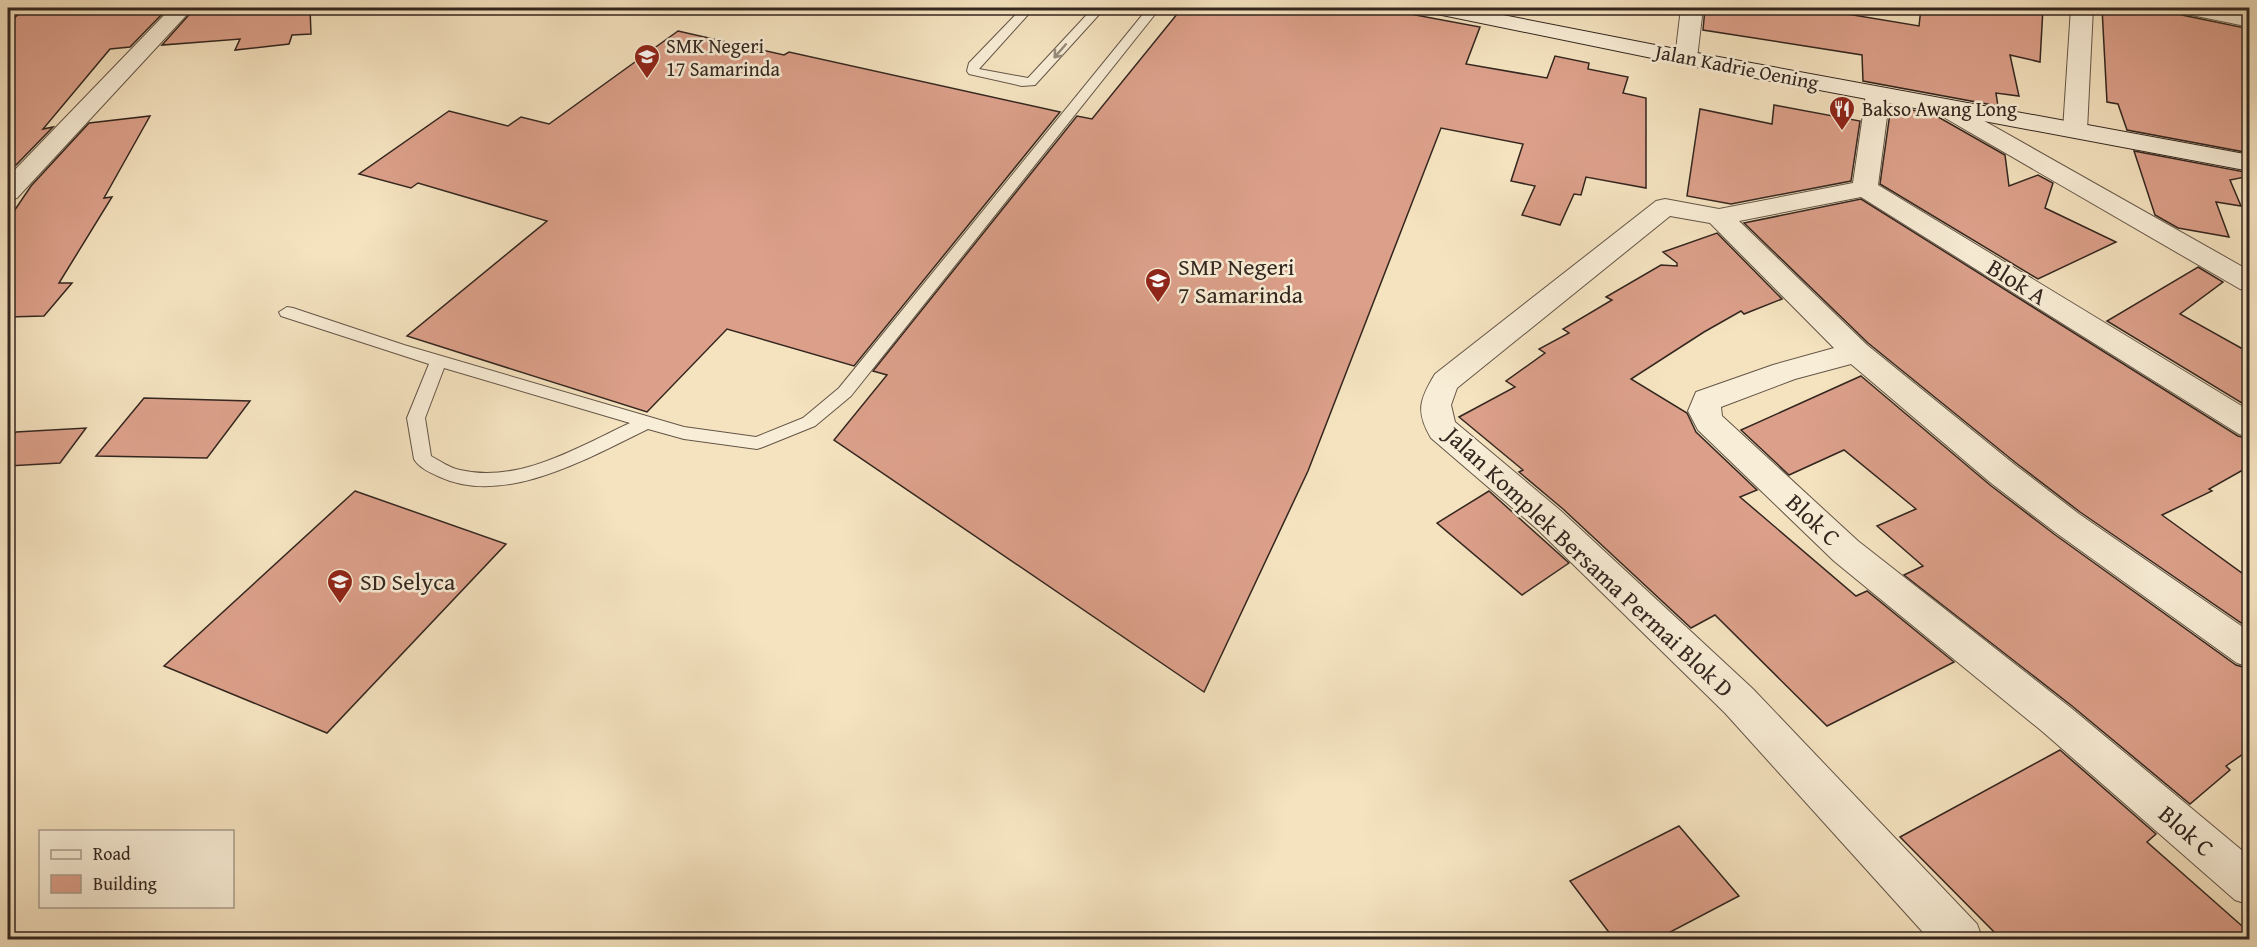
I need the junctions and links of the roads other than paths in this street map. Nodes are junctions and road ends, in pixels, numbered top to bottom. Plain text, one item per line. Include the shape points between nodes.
1 (182, 8) edge
2 (1028, 8) edge
3 (1099, 8) edge
4 (1154, 8) edge
5 (1437, 8) edge
6 (1692, 8) edge
7 (2082, 8) edge
8 (2190, 8) edge
9 (2250, 21) edge
10 (1686, 58) junction
11 (1878, 94) junction
12 (1941, 106) junction
13 (2075, 130) junction
14 (2250, 163) edge
15 (1864, 188) junction
16 (8, 192) edge
17 (1719, 217) junction
18 (2250, 283) edge
19 (287, 312) dead end
20 (1856, 352) junction
21 (438, 361) junction
22 (647, 422) junction
23 (2250, 426) edge
24 (2250, 652) edge
25 (2250, 885) edge
26 (1961, 939) edge

1 - 16 street
3 -> 2 lane via 1032,82 973,71 973,66
4 - 22 lane via 845,392 809,422 757,443 684,433
5 - 10 street, Jalan Kadrie Oening
6 - 10 street
7 - 13 street
8 - 9 street
10 - 11 street, Jalan Kadrie Oening
11 - 12 street, Jalan Kadrie Oening
11 - 15 street
12 - 13 street, Jalan Kadrie Oening
12 - 18 street
13 - 14 street, Jalan Kadrie Oening
15 - 17 street
15 - 23 street, Blok A
17 - 20 street
17 - 26 street, Jalan Komplek Bersama Permai Blok D via 1665,207 1446,381 1436,399 1435,415 1442,430 1549,520 1739,701
19 - 21 lane
20 - 24 street via 2049,509
20 - 25 street, Blok C via 1784,372 1707,400 1704,411 1709,422 1846,551 2057,720
21 - 22 lane
21 - 22 lane via 416,418 417,429 423,459 456,476 487,479 539,472

